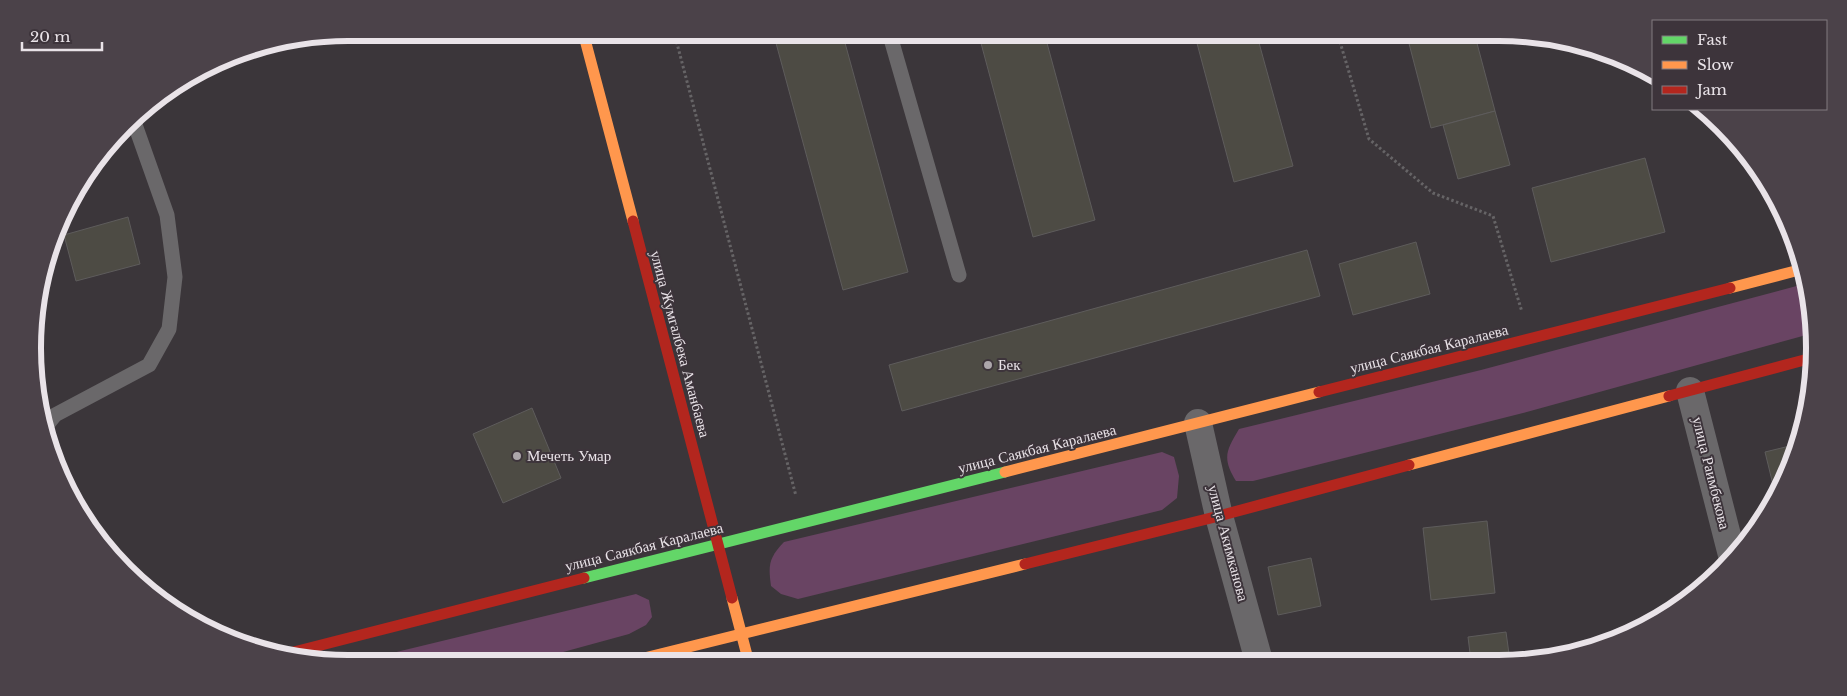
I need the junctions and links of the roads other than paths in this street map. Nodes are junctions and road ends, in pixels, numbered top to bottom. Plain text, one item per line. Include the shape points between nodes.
1 (585, 41) edge
2 (892, 41) edge
3 (136, 127) edge
4 (1795, 271) edge
5 (960, 275) dead end
6 (1805, 360) edge
7 (1690, 391) junction
8 (50, 421) edge
9 (1198, 423) junction
10 (1219, 516) junction
11 (718, 543) junction
12 (1731, 549) edge
13 (742, 633) junction
14 (299, 651) edge
15 (655, 655) edge
16 (747, 655) edge
17 (1258, 655) edge

1 - 11 street, улица Жумгалбека Аманбаева
2 - 5 lane
3 - 8 lane via 168,215 175,277 169,329 149,365 55,415
4 - 9 street, улица Саякбая Каралаева
6 - 7 street
7 - 10 street
7 - 12 street, улица Раимбекова
9 - 10 street, улица Акимканова
9 - 11 street, улица Саякбая Каралаева
10 - 13 street
10 - 17 street, улица Акимканова
11 - 13 street, улица Жумгалбека Аманбаева
11 - 14 street, улица Саякбая Каралаева
13 - 15 street
13 - 16 street, улица Жумгалбека Аманбаева

